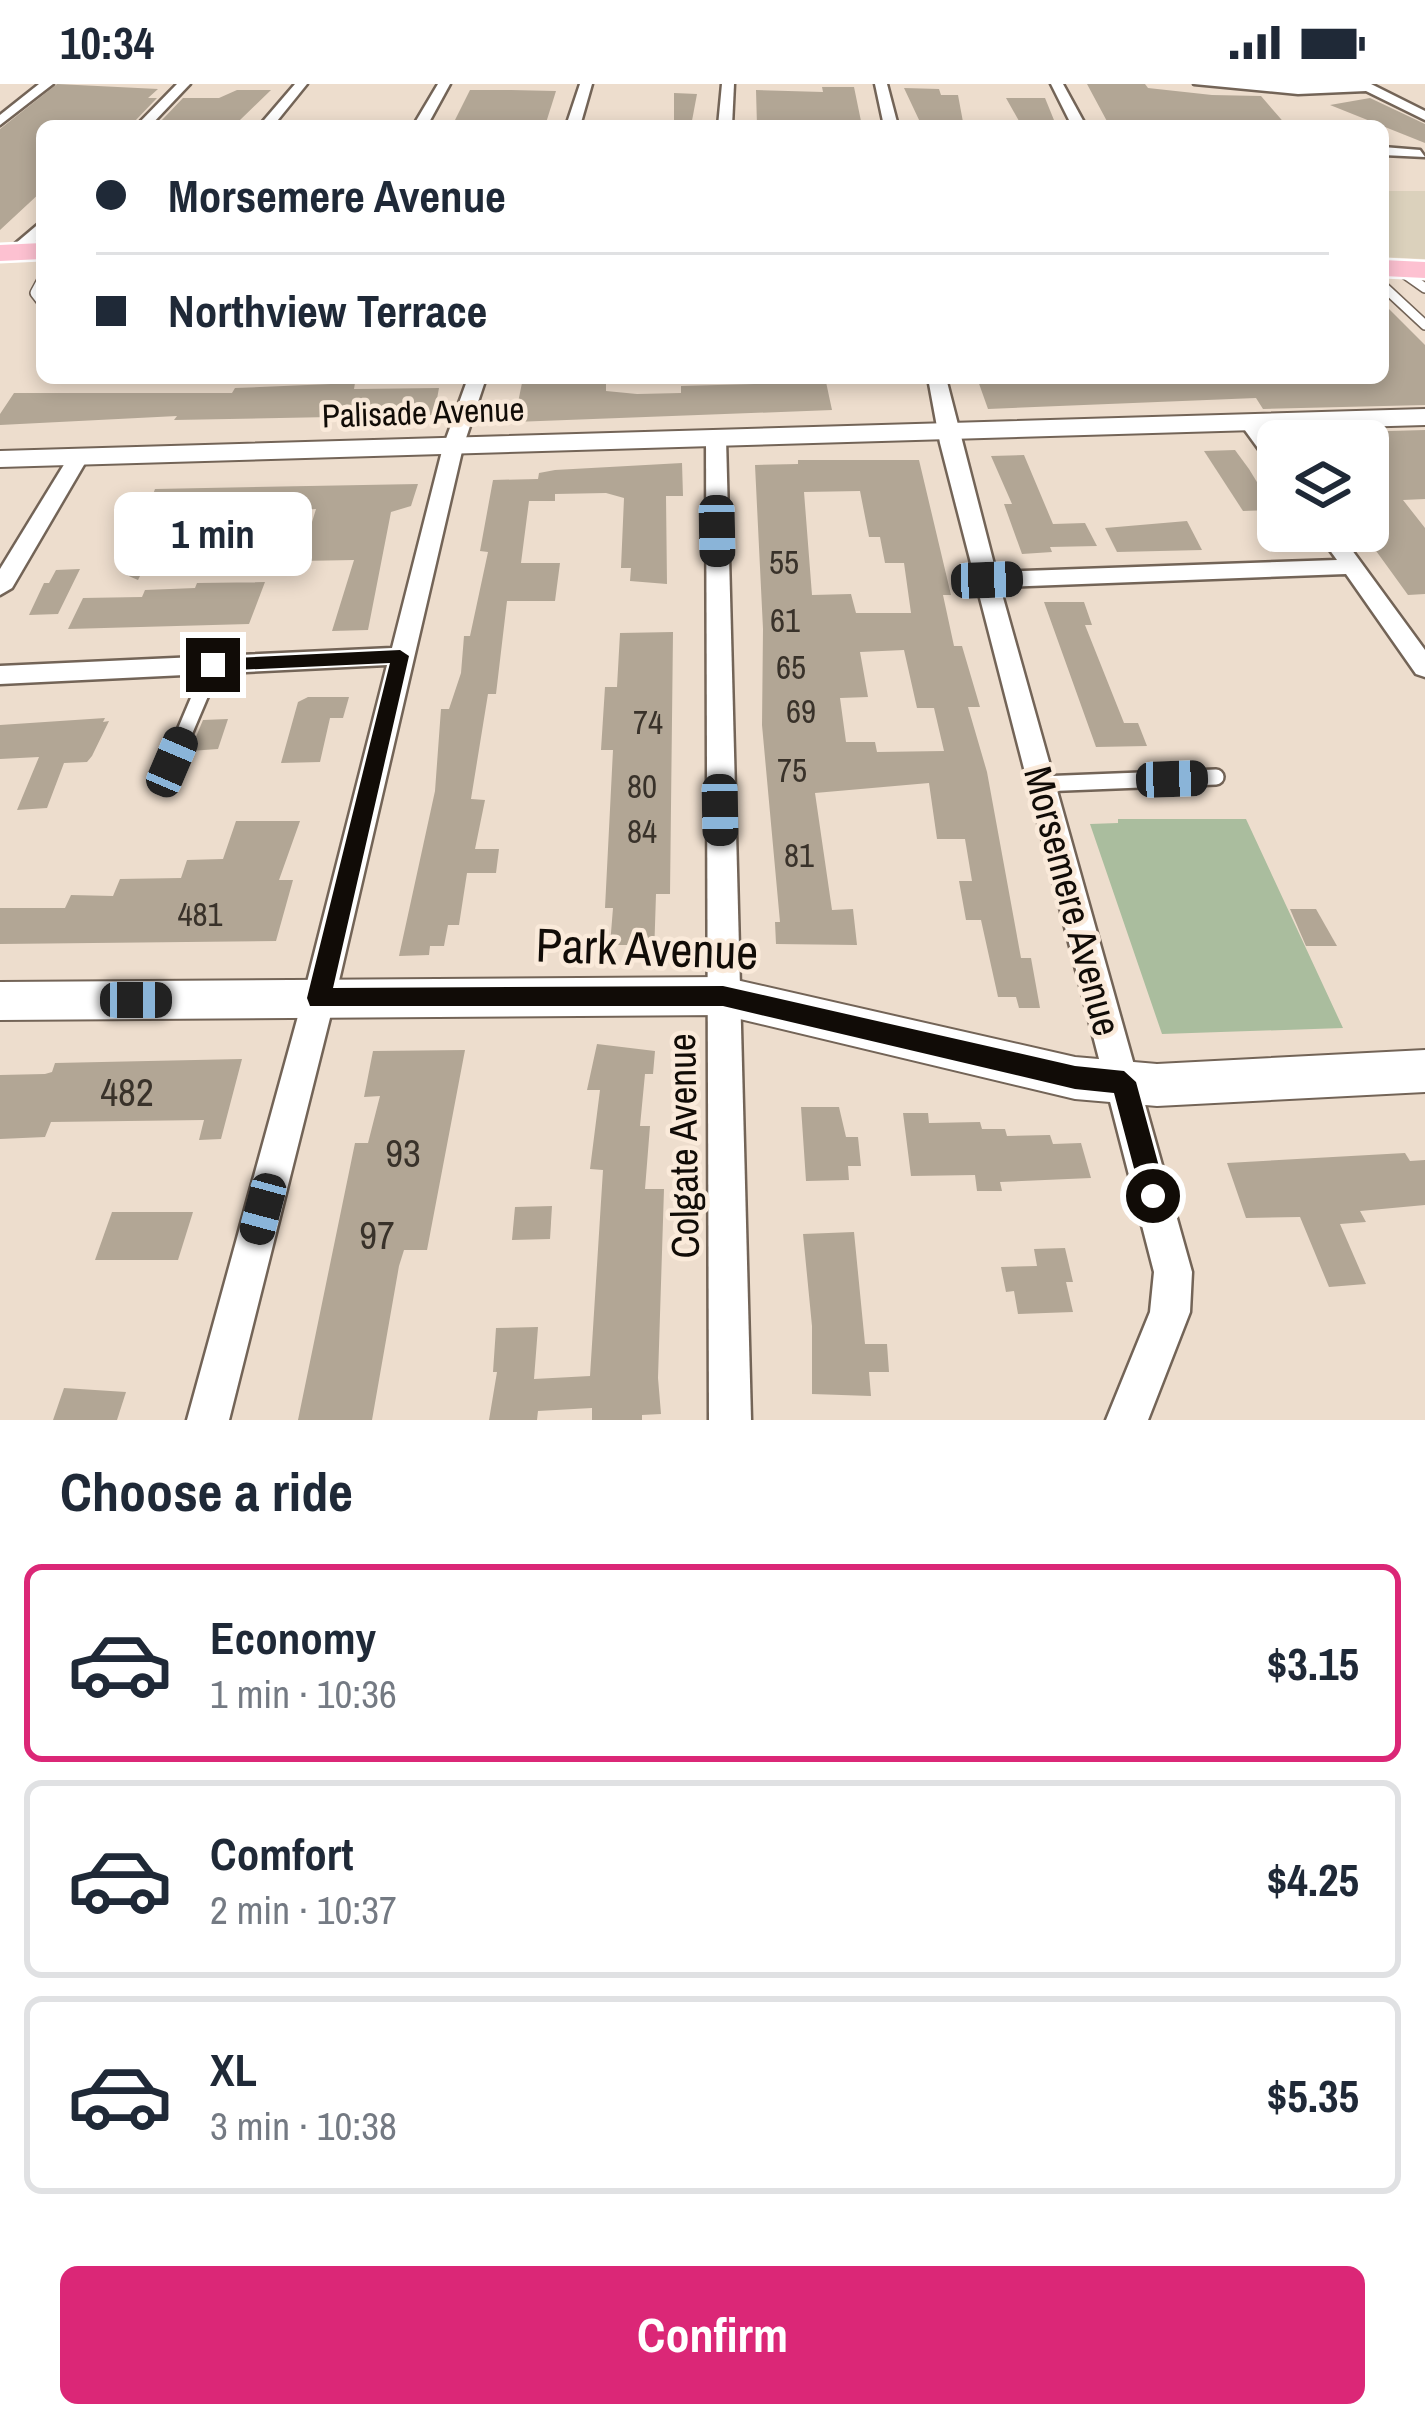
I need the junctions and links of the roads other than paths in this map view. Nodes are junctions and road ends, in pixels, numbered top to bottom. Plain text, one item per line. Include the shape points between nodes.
1 (47, 84) edge
2 (184, 84) edge
3 (302, 84) edge
4 (444, 84) edge
5 (586, 84) edge
6 (728, 84) edge
7 (880, 84) edge
8 (1057, 84) edge
9 (1200, 84) edge
10 (1364, 85) edge
11 (1425, 116) edge
12 (148, 120) edge
13 (271, 120) edge
14 (423, 120) edge
15 (575, 120) edge
16 (725, 120) edge
17 (889, 120) edge
18 (1076, 120) edge
19 (0, 121) edge
20 (1389, 151) edge
21 (1420, 154) dead end
22 (1397, 274) edge
23 (1425, 288) edge
24 (1425, 325) edge
25 (475, 384) edge
26 (938, 384) edge
27 (1425, 417) edge
28 (1250, 422) junction
29 (949, 430) junction
30 (1257, 432) edge
31 (716, 439) junction
32 (453, 447) junction
33 (78, 458) junction
34 (0, 459) edge
35 (1342, 552) edge
36 (1353, 567) junction
37 (987, 580) junction
38 (0, 588) edge
39 (400, 656) junction
40 (213, 665) junction
41 (1425, 668) edge
42 (0, 675) edge
43 (172, 762) dead end
44 (1216, 777) dead end
45 (1040, 784) junction
46 (723, 996) junction
47 (319, 998) junction
48 (0, 1001) edge
49 (1425, 1071) edge
50 (1124, 1082) junction
51 (208, 1420) edge
52 (730, 1420) edge
53 (1127, 1420) edge

1 - 19 street
2 - 12 street
3 - 13 street
4 - 14 street
5 - 15 street
6 - 16 street
7 - 17 street
8 - 18 street
9 - 10 street
10 - 11 street
20 - 21 street
22 - 23 lane
22 - 24 lane
25 - 32 street
26 - 29 street, Morsemere Avenue
27 - 28 street, Palisade Avenue
28 - 29 street, Palisade Avenue
28 - 30 street
29 - 31 street, Palisade Avenue
29 - 37 street, Morsemere Avenue
31 - 32 street, Palisade Avenue
31 - 46 street, Colgate Avenue
32 - 33 street, Palisade Avenue
32 - 39 street
33 - 34 street, Palisade Avenue
33 - 38 street
35 - 36 street
36 - 37 street
36 - 41 street
37 - 45 street, Morsemere Avenue
39 - 40 street
39 - 47 street
40 - 42 street
40 - 43 lane
44 - 45 lane
45 - 50 street, Morsemere Avenue
46 - 47 street, Park Avenue
46 - 50 street, Park Avenue via 1075,1078
46 - 52 street, Colgate Avenue
47 - 48 street, Park Avenue
47 - 51 street
49 - 50 street, Park Avenue
50 - 53 street, Morsemere Avenue via 1173,1272 1170,1312

